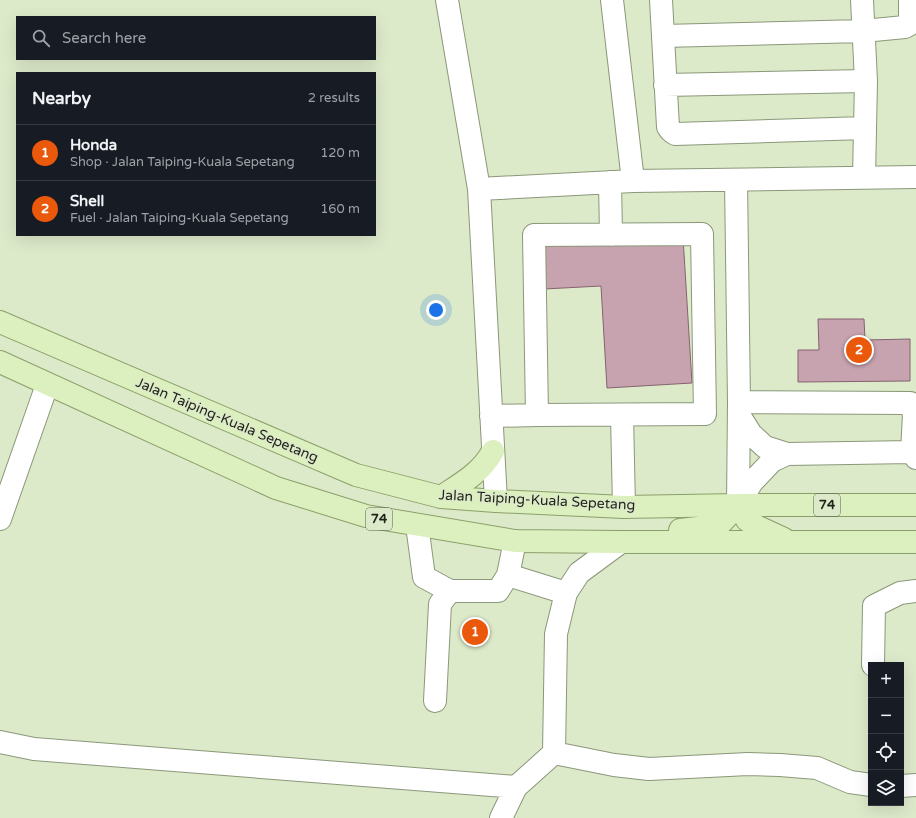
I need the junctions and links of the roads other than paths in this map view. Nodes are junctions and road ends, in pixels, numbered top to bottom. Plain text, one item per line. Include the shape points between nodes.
1 (447, 0) edge
2 (612, 0) edge
3 (661, 0) edge
4 (862, 0) edge
5 (910, 0) edge
6 (863, 31) junction
7 (663, 36) junction
8 (866, 81) junction
9 (665, 85) junction
10 (864, 128) junction
11 (864, 177) junction
12 (916, 177) edge
13 (736, 180) junction
14 (633, 181) junction
15 (610, 182) junction
16 (479, 188) junction
17 (611, 235) junction
18 (703, 301) junction
19 (738, 301) junction
20 (0, 322) edge
21 (0, 362) edge
22 (47, 385) junction
23 (739, 409) junction
24 (537, 415) junction
25 (622, 415) junction
26 (491, 416) junction
27 (493, 451) junction
28 (787, 454) junction
29 (914, 455) edge
30 (442, 497) junction
31 (496, 501) junction
32 (738, 505) junction
33 (916, 505) edge
34 (624, 507) junction
35 (0, 520) edge
36 (417, 525) junction
37 (515, 541) junction
38 (788, 541) junction
39 (621, 542) junction
40 (916, 542) edge
41 (508, 575) junction
42 (450, 591) junction
43 (916, 591) edge
44 (566, 593) junction
45 (872, 662) edge
46 (435, 701) dead end
47 (0, 742) edge
48 (554, 752) junction
49 (868, 785) edge
50 (916, 785) edge
51 (904, 786) edge
52 (516, 787) junction
53 (501, 818) edge

1 - 16 street
2 - 14 street
3 - 7 street
4 - 6 street
5 - 6 street via 908,26
6 - 7 street
6 - 8 street
7 - 9 street
8 - 9 street
8 - 10 street
9 - 10 street via 668,127 675,134
10 - 11 street
11 - 12 street
11 - 13 street
13 - 14 street
13 - 19 street
14 - 15 street
15 - 16 street
15 - 17 street
16 - 26 street
17 - 18 street via 702,234
17 - 24 street via 534,236
18 - 19 street
18 - 25 street via 705,414
19 - 23 street
20 - 30 main road, Jalan Taiping-Kuala Sepetang / 74 via 356,475
21 - 22 main road, 74
22 - 35 street
22 - 36 main road, 74 via 276,488 366,516
23 - 28 street via 751,434 765,447
23 - 29 street via 910,403 914,414
23 - 32 street
24 - 25 street
24 - 26 street
25 - 34 street
26 - 27 street
27 - 30 main road via 486,463
27 - 31 street
28 - 29 street
28 - 32 street via 772,461 752,482
30 - 31 main road, Jalan Taiping-Kuala Sepetang / 74
31 - 34 main road, Jalan Taiping-Kuala Sepetang / 74
32 - 33 main road, Jalan Taiping-Kuala Sepetang / 74
32 - 34 main road, Jalan Taiping-Kuala Sepetang / 74
32 - 38 main road via 747,520
32 - 39 main road via 722,522 707,527 631,534
36 - 37 main road, 74
36 - 42 street via 424,578
37 - 39 main road, 74
37 - 41 street
38 - 39 main road, 74
38 - 40 main road, 74
39 - 44 street via 579,573
41 - 42 street via 498,591
41 - 44 street
42 - 46 street via 440,604
43 - 45 street via 900,593 874,606
44 - 48 street via 556,634
47 - 52 street via 42,750
48 - 49 street via 614,765 649,769 748,764 817,768 850,782
48 - 52 street
50 - 51 street
52 - 53 street

